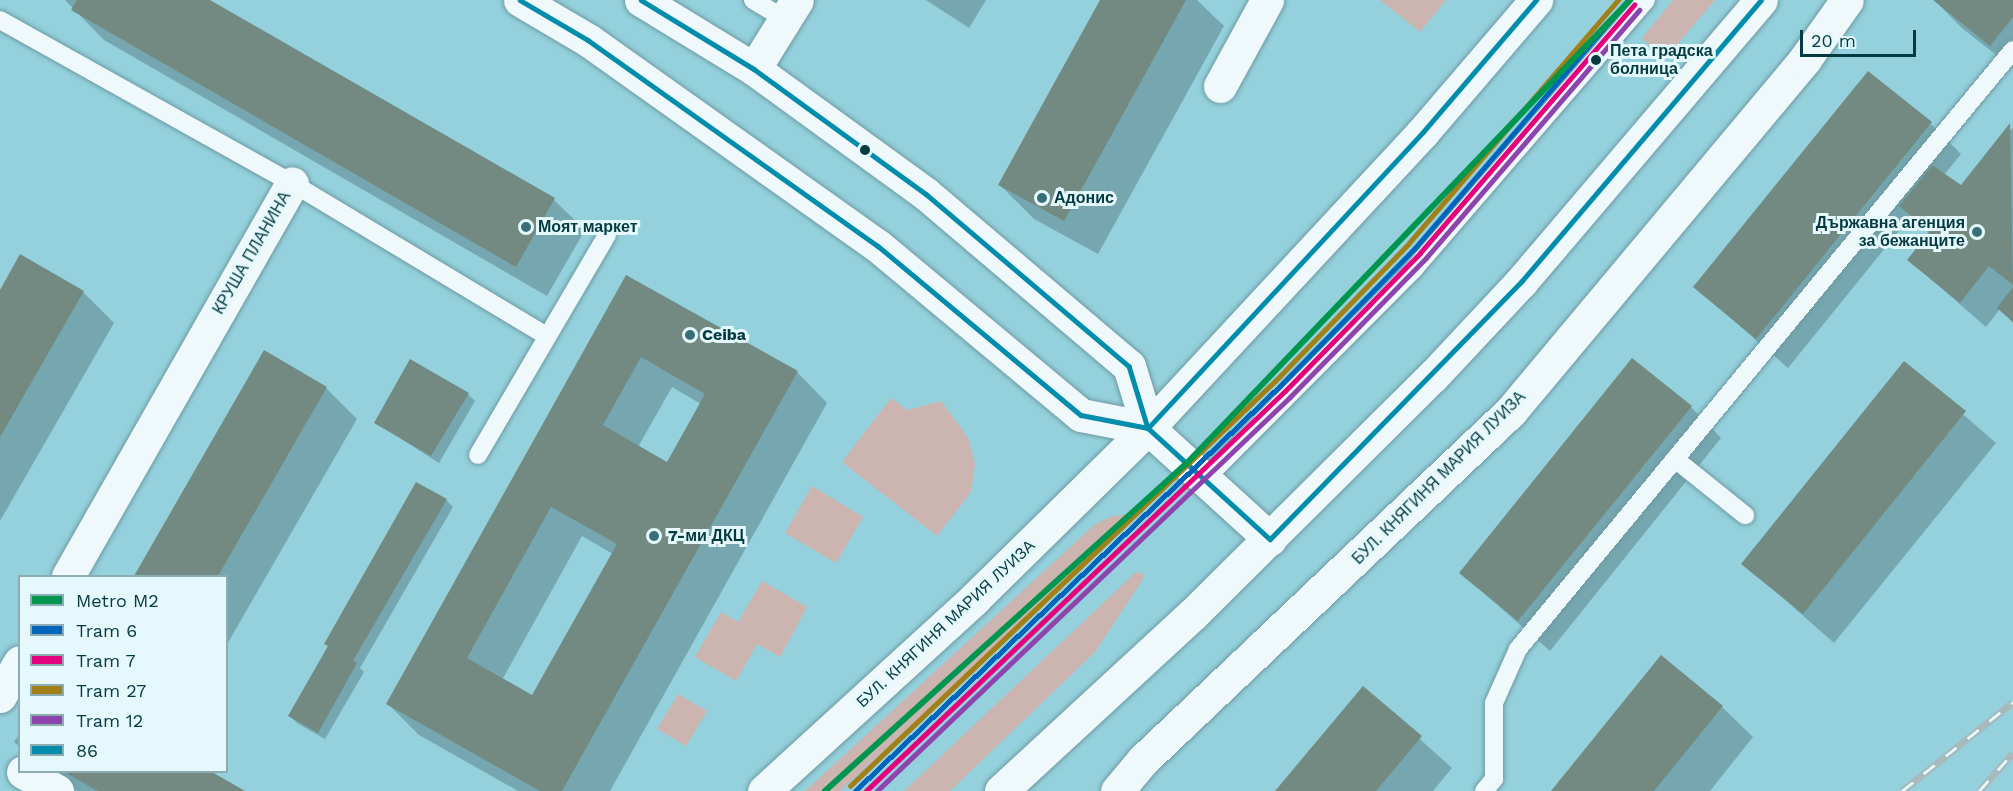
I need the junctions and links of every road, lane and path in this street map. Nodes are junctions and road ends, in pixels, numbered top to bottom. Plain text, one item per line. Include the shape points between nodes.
1 (520, 0) edge
2 (641, 0) edge
3 (753, 0) edge
4 (1267, 0) edge
5 (1536, 0) edge
6 (1646, 0) edge
7 (1761, 0) edge
8 (1847, 0) edge
9 (791, 10) edge
10 (0, 20) edge
11 (2013, 50) edge
12 (754, 69) junction
13 (1220, 86) dead end
14 (292, 183) junction
15 (607, 235) dead end
16 (548, 336) junction
17 (1148, 428) junction
18 (478, 454) dead end
19 (1675, 459) junction
20 (1204, 479) junction
21 (1745, 515) dead end
22 (1270, 539) junction
23 (69, 575) edge
24 (18, 665) edge
25 (0, 696) edge
26 (0, 758) edge
27 (18, 768) edge
28 (26, 773) edge
29 (57, 791) edge
30 (764, 791) edge
31 (1001, 791) edge
32 (1117, 791) edge
33 (1484, 791) edge

1 - 17 main road via 597,47 868,239 1081,415
2 - 12 main road
3 - 9 lane
4 - 13 main road
5 - 17 main road, БУЛ. КНЯГИНЯ МАРИЯ ЛУИЗА via 1423,132
6 - 20 lane via 1414,268
7 - 22 main road via 1521,282
8 - 32 main road, БУЛ. КНЯГИНЯ МАРИЯ ЛУИЗА via 1805,59 1511,411 1143,760
9 - 12 main road
10 - 14 lane
11 - 19 lane
12 - 17 main road via 926,194 1129,366
14 - 16 lane, КРУША ПЛАНИНА
14 - 23 main road, КРУША ПЛАНИНА
15 - 16 lane
16 - 18 lane
17 - 20 main road
17 - 30 main road, БУЛ. КНЯГИНЯ МАРИЯ ЛУИЗА via 1049,528
19 - 21 lane
19 - 33 lane via 1513,658 1494,703 1494,779
20 - 22 main road
22 - 31 main road
24 - 25 main road
26 - 27 main road
28 - 29 main road

